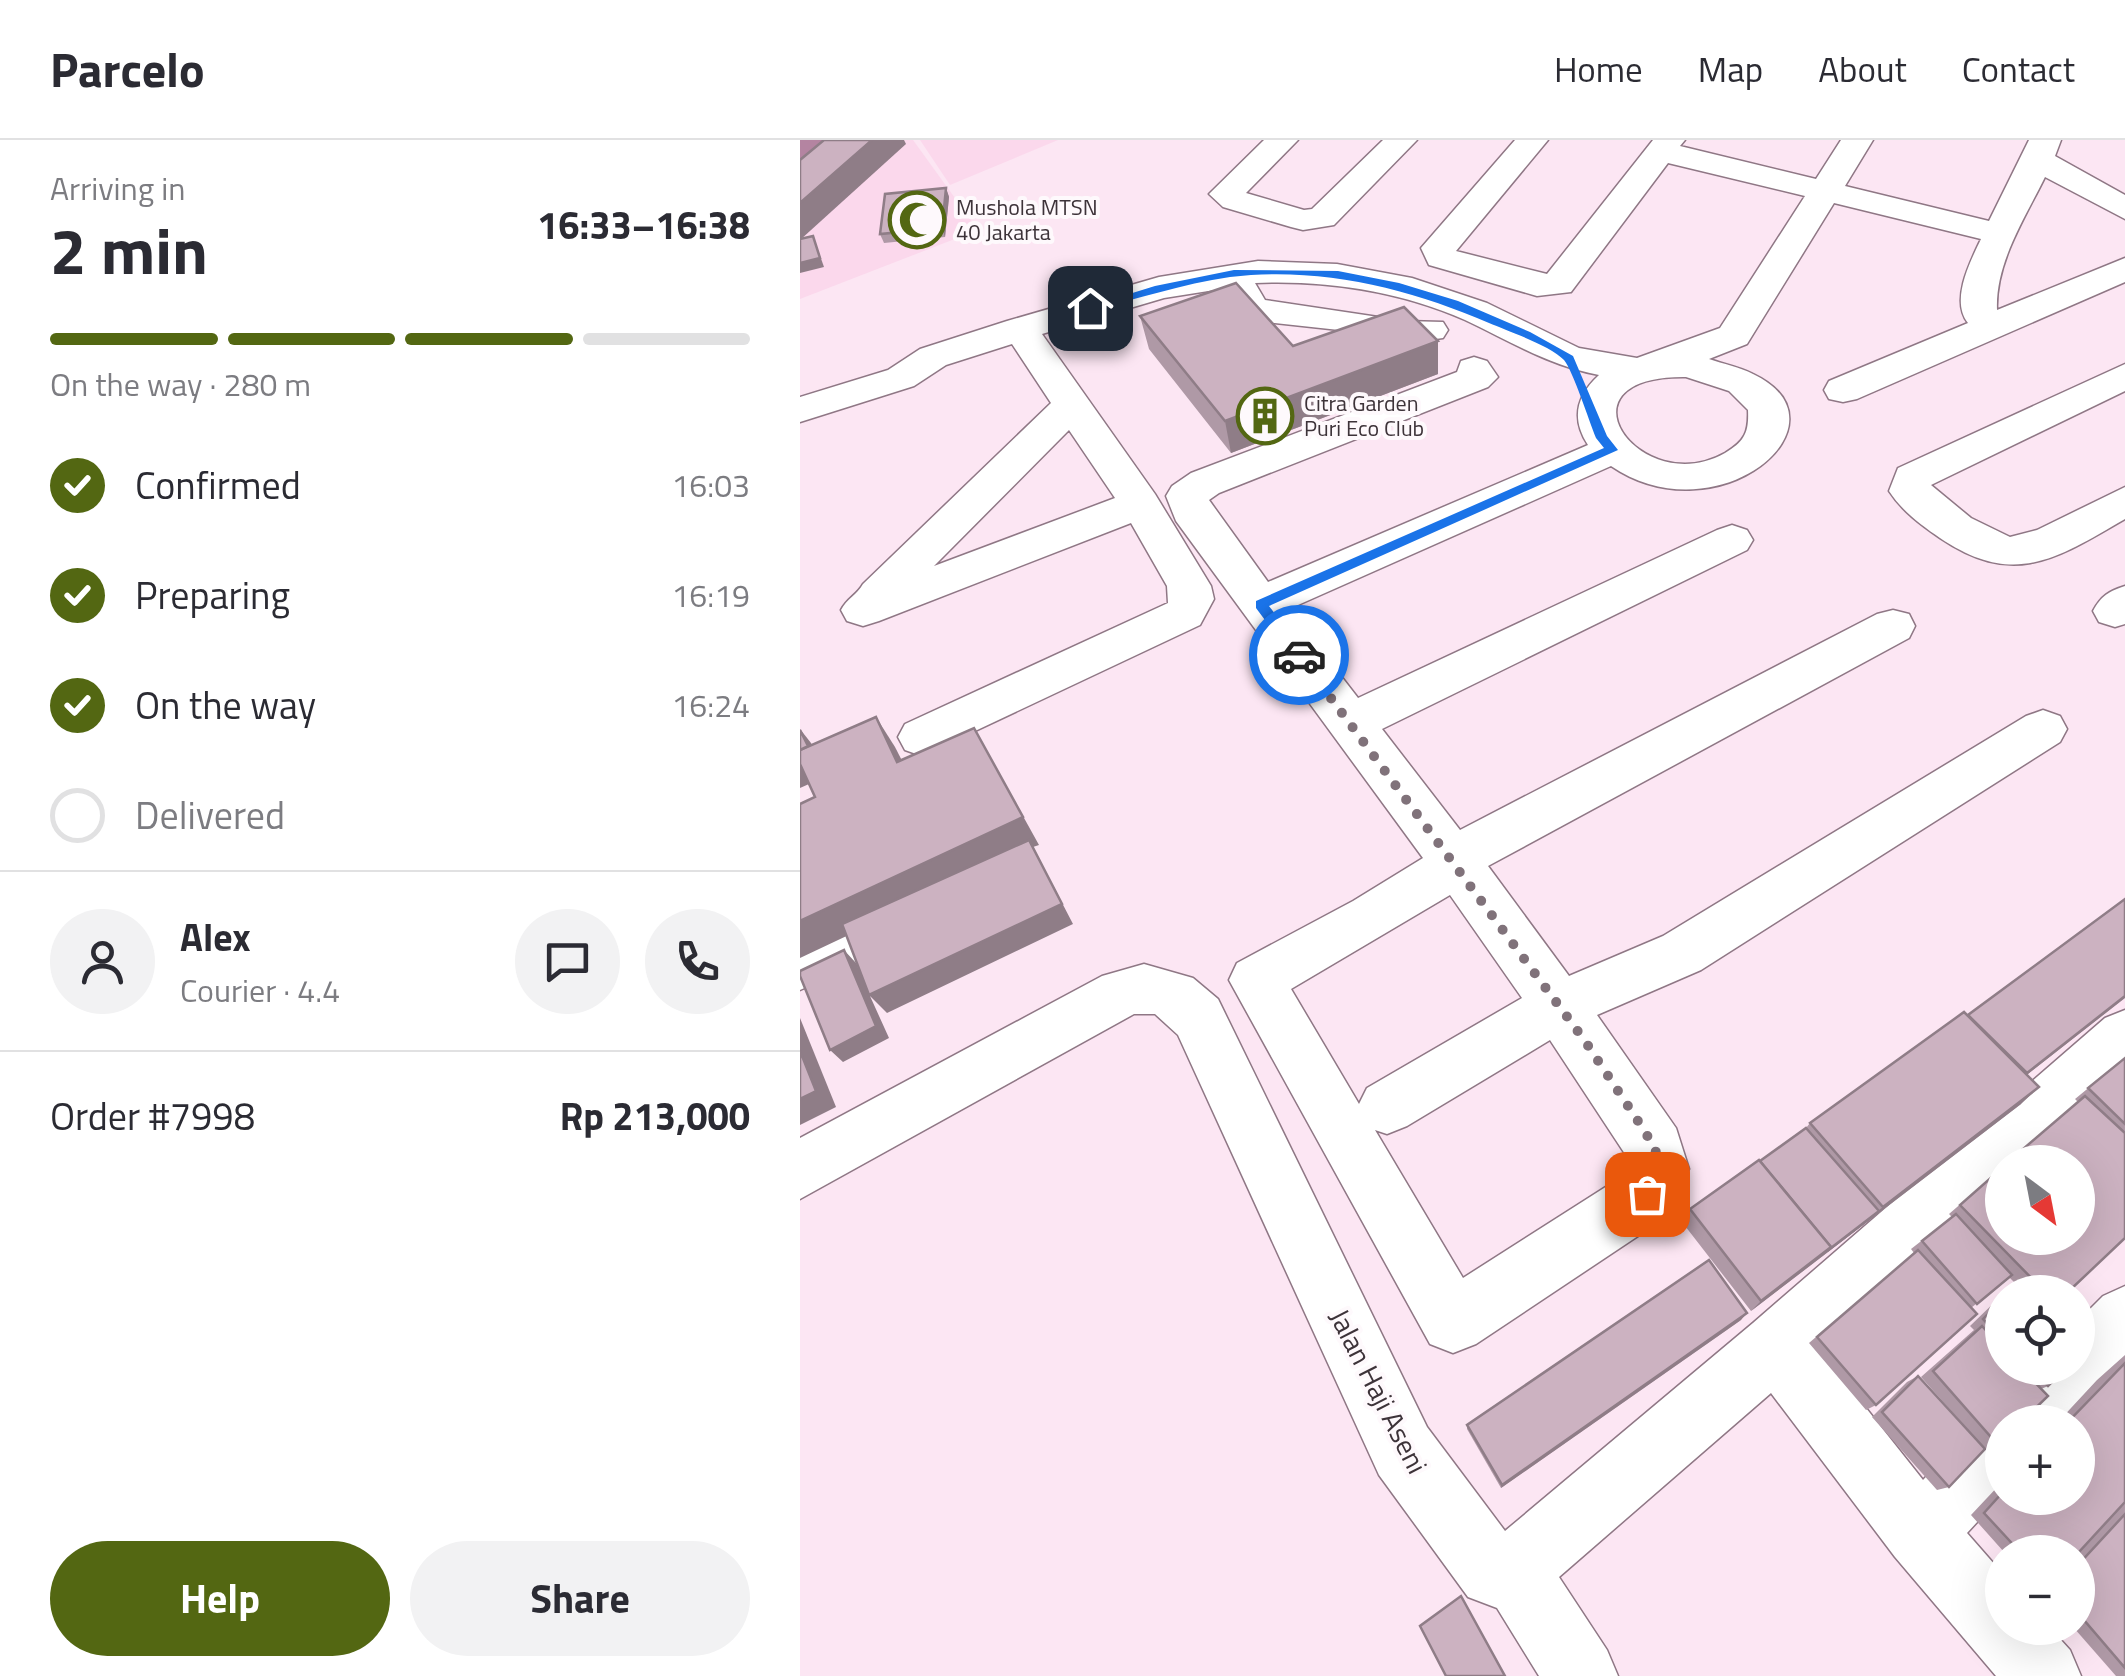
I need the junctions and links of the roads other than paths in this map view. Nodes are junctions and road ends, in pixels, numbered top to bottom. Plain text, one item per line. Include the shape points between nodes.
1 (1282, 140) edge
2 (1402, 140) edge
3 (1532, 140) edge
4 (1856, 140) edge
5 (1664, 146) edge
6 (2041, 150) edge
7 (1824, 190) junction
8 (2125, 208) edge
9 (2000, 234) junction
10 (2115, 284) edge
11 (1996, 326) junction
12 (1020, 329) junction
13 (1734, 336) junction
14 (933, 357) junction
15 (1569, 358) junction
16 (1646, 368) junction
17 (1474, 369) dead end
18 (2125, 376) edge
19 (800, 388) edge
20 (1751, 389) junction
21 (1843, 390) dead end
22 (1073, 403) junction
23 (800, 410) edge
24 (1603, 432) junction
25 (2125, 501) edge
26 (1140, 504) junction
27 (1732, 540) dead end
28 (1260, 604) junction
29 (1893, 626) dead end
30 (1350, 723) junction
31 (2043, 729) dead end
32 (922, 737) dead end
33 (1456, 864) junction
34 (956, 891) edge
35 (800, 966) edge
36 (1572, 1023) junction
37 (2125, 1036) edge
38 (1387, 1107) dead end
39 (800, 1170) edge
40 (2125, 1318) edge
41 (1776, 1346) junction
42 (2095, 1349) edge
43 (2060, 1385) edge
44 (2041, 1405) edge
45 (1985, 1464) edge
46 (1920, 1532) junction
47 (1514, 1571) junction
48 (1582, 1676) edge
49 (2044, 1676) edge

1 - 2 street via 1226,194 1312,220 1330,213
3 - 5 street via 1438,248 1441,258 1542,286 1558,284
4 - 7 street
5 - 7 street
6 - 8 street
6 - 9 street
7 - 9 street
7 - 13 street
9 - 11 street via 1976,300 1978,314
10 - 11 street
11 - 21 street
12 - 14 street
12 - 15 street via 1159,288 1234,274 1245,304 1257,310 1438,321 1526,334
12 - 22 street
13 - 16 street
13 - 20 street via 1739,368
14 - 19 street via 894,359
14 - 23 street via 901,378
15 - 16 street
15 - 24 street
16 - 20 street via 1713,370
16 - 24 street via 1603,392
17 - 28 street via 1475,379 1205,483 1187,496 1191,511
18 - 25 street via 1912,478 1910,491 1982,542 2010,552 2033,548
20 - 24 street via 1768,410 1770,434 1757,455 1730,470 1694,476 1656,472
22 - 26 street
22 - 26 street via 863,610
24 - 28 street
26 - 32 street via 1189,586 1192,599 1184,614
27 - 30 street
28 - 30 street
29 - 33 street via 1480,843
30 - 33 street
31 - 36 street
33 - 36 street
33 - 36 street via 1430,885 1256,980 1453,1321 1647,1194 1659,1168 1655,1148
34 - 35 street
36 - 38 street
37 - 41 street
39 - 47 street, Jalan Haji Aseni via 1122,993 1142,986 1183,998 1198,1017 1404,1451 1493,1572
40 - 42 street
41 - 46 street
41 - 47 street
43 - 44 street
45 - 46 street
46 - 49 street
47 - 48 street

